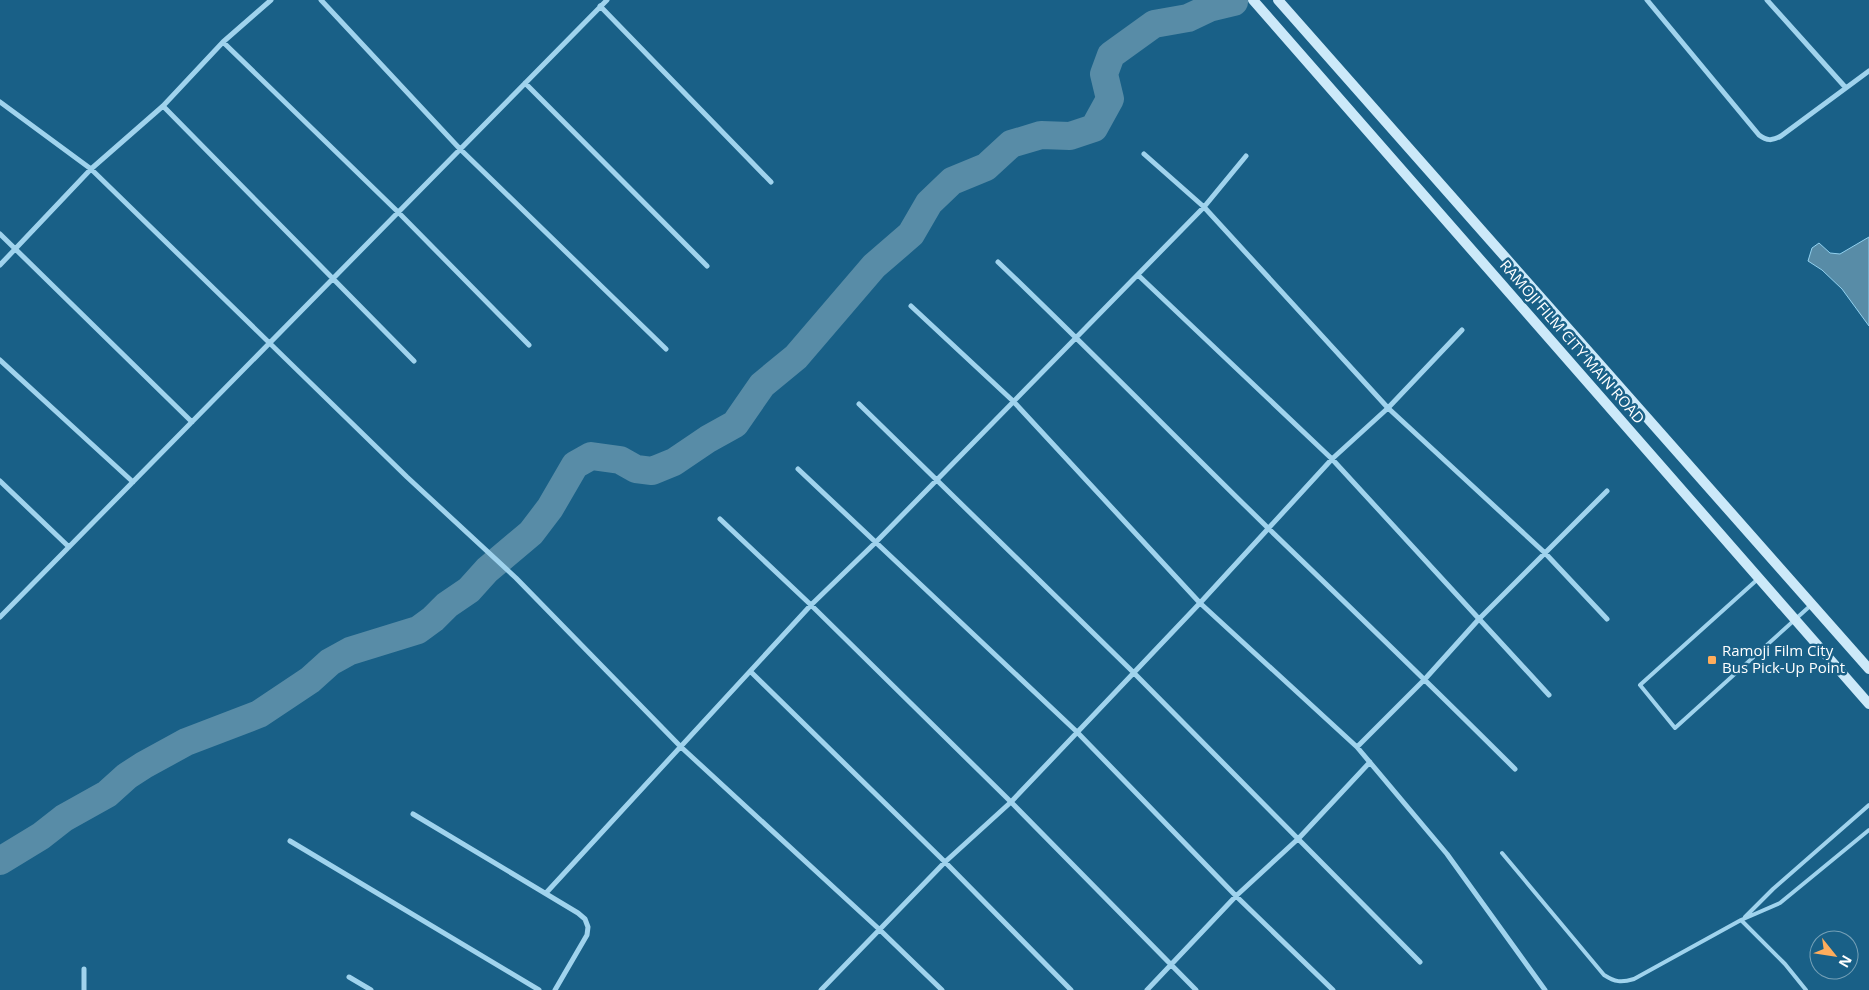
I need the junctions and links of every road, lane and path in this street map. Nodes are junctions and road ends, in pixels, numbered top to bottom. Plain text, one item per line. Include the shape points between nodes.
1 (271, 0) edge
2 (321, 0) edge
3 (607, 0) edge
4 (1253, 0) edge
5 (1278, 0) edge
6 (1647, 0) edge
7 (1767, 0) edge
8 (600, 6) junction
9 (223, 42) junction
10 (1869, 71) edge
11 (525, 83) junction
12 (1846, 88) junction
13 (0, 102) edge
14 (163, 106) junction
15 (460, 149) junction
16 (1144, 154) dead end
17 (1246, 156) dead end
18 (92, 169) junction
19 (771, 182) dead end
20 (1204, 208) junction
21 (398, 212) junction
22 (0, 234) edge
23 (15, 249) junction
24 (998, 262) dead end
25 (0, 265) edge
26 (707, 266) dead end
27 (1138, 275) junction
28 (332, 279) junction
29 (911, 306) dead end
30 (1462, 330) dead end
31 (1076, 337) junction
32 (271, 342) junction
33 (529, 344) dead end
34 (666, 350) dead end
35 (0, 360) edge
36 (414, 361) dead end
37 (1013, 401) junction
38 (859, 404) dead end
39 (1388, 408) junction
40 (192, 422) junction
41 (1332, 459) junction
42 (798, 469) dead end
43 (936, 479) junction
44 (0, 481) edge
45 (133, 482) junction
46 (1607, 491) dead end
47 (720, 518) dead end
48 (1268, 528) junction
49 (875, 543) junction
50 (69, 547) junction
51 (1545, 554) junction
52 (1759, 578) junction
53 (1200, 603) junction
54 (1812, 604) junction
55 (811, 605) junction
56 (0, 617) edge
57 (1607, 619) dead end
58 (1479, 620) junction
59 (1796, 620) junction
60 (1869, 669) edge
61 (751, 672) junction
62 (1133, 672) junction
63 (1425, 679) junction
64 (1549, 695) dead end
65 (1869, 704) edge
66 (1076, 731) junction
67 (681, 747) junction
68 (1357, 747) junction
69 (1370, 762) junction
70 (1515, 769) dead end
71 (1011, 802) junction
72 (1869, 805) edge
73 (413, 814) dead end
74 (1869, 830) edge
75 (1299, 838) junction
76 (290, 841) dead end
77 (1502, 853) dead end
78 (945, 862) junction
79 (546, 893) junction
80 (1236, 896) junction
81 (1741, 920) junction
82 (880, 930) junction
83 (1420, 962) dead end
84 (1170, 966) junction
85 (84, 969) dead end
86 (348, 977) dead end
87 (84, 990) edge
88 (371, 990) edge
89 (539, 990) edge
90 (555, 990) edge
91 (821, 990) edge
92 (942, 990) edge
93 (1071, 990) edge
94 (1146, 990) edge
95 (1196, 990) edge
96 (1333, 990) edge
97 (1545, 990) edge
98 (1806, 990) edge

1 - 9 street
2 - 15 street
3 - 8 street
4 - 52 street, RAMOJI FILM CITY MAIN ROAD
5 - 54 street, RAMOJI FILM CITY MAIN ROAD
6 - 12 street via 1765,139 1781,136
7 - 12 street
8 - 11 street
8 - 19 street
9 - 14 street
9 - 21 street
10 - 12 street
11 - 15 street
11 - 26 street
13 - 18 street
14 - 18 street
14 - 28 street
15 - 21 street
15 - 34 street
16 - 20 street
17 - 20 street
18 - 23 street
18 - 32 street
20 - 27 street
20 - 39 street
21 - 28 street
21 - 33 street
22 - 23 street
23 - 25 street
23 - 40 street
24 - 31 street
27 - 31 street
27 - 41 street
28 - 32 street
28 - 36 street
29 - 37 street
30 - 39 street
31 - 37 street
31 - 48 street
32 - 40 street
32 - 67 street via 549,611
35 - 45 street
37 - 43 street
37 - 53 street
38 - 43 street
39 - 41 street
39 - 51 street
40 - 45 street
41 - 48 street
41 - 58 street
42 - 49 street
43 - 49 street
43 - 62 street
44 - 50 street
45 - 50 street
46 - 51 street
47 - 55 street
48 - 53 street
48 - 63 street
49 - 55 street
49 - 66 street
50 - 56 street
51 - 57 street
51 - 58 street
52 - 59 street, RAMOJI FILM CITY MAIN ROAD
52 - 59 lane via 1640,685 1676,728
53 - 62 street
53 - 68 street
54 - 59 lane
54 - 60 street, RAMOJI FILM CITY MAIN ROAD
55 - 61 street
55 - 71 street
58 - 63 street
58 - 64 street
59 - 65 street, RAMOJI FILM CITY MAIN ROAD
61 - 67 street
61 - 78 street
62 - 66 street
62 - 75 street
63 - 68 street
63 - 70 street
66 - 71 street
66 - 80 street
67 - 79 street
67 - 82 street
68 - 69 street
69 - 75 street
69 - 97 street via 1447,854
71 - 78 street
71 - 84 street
72 - 81 lane
73 - 79 street
74 - 81 lane via 1780,903
75 - 80 street
75 - 83 street
76 - 89 street
77 - 81 lane via 1614,982 1634,979
78 - 82 street
78 - 93 street
79 - 90 street via 578,913 588,927
80 - 84 street
80 - 96 street
81 - 98 lane
82 - 91 street
82 - 92 street
84 - 94 street
84 - 95 street
85 - 87 street
86 - 88 street

